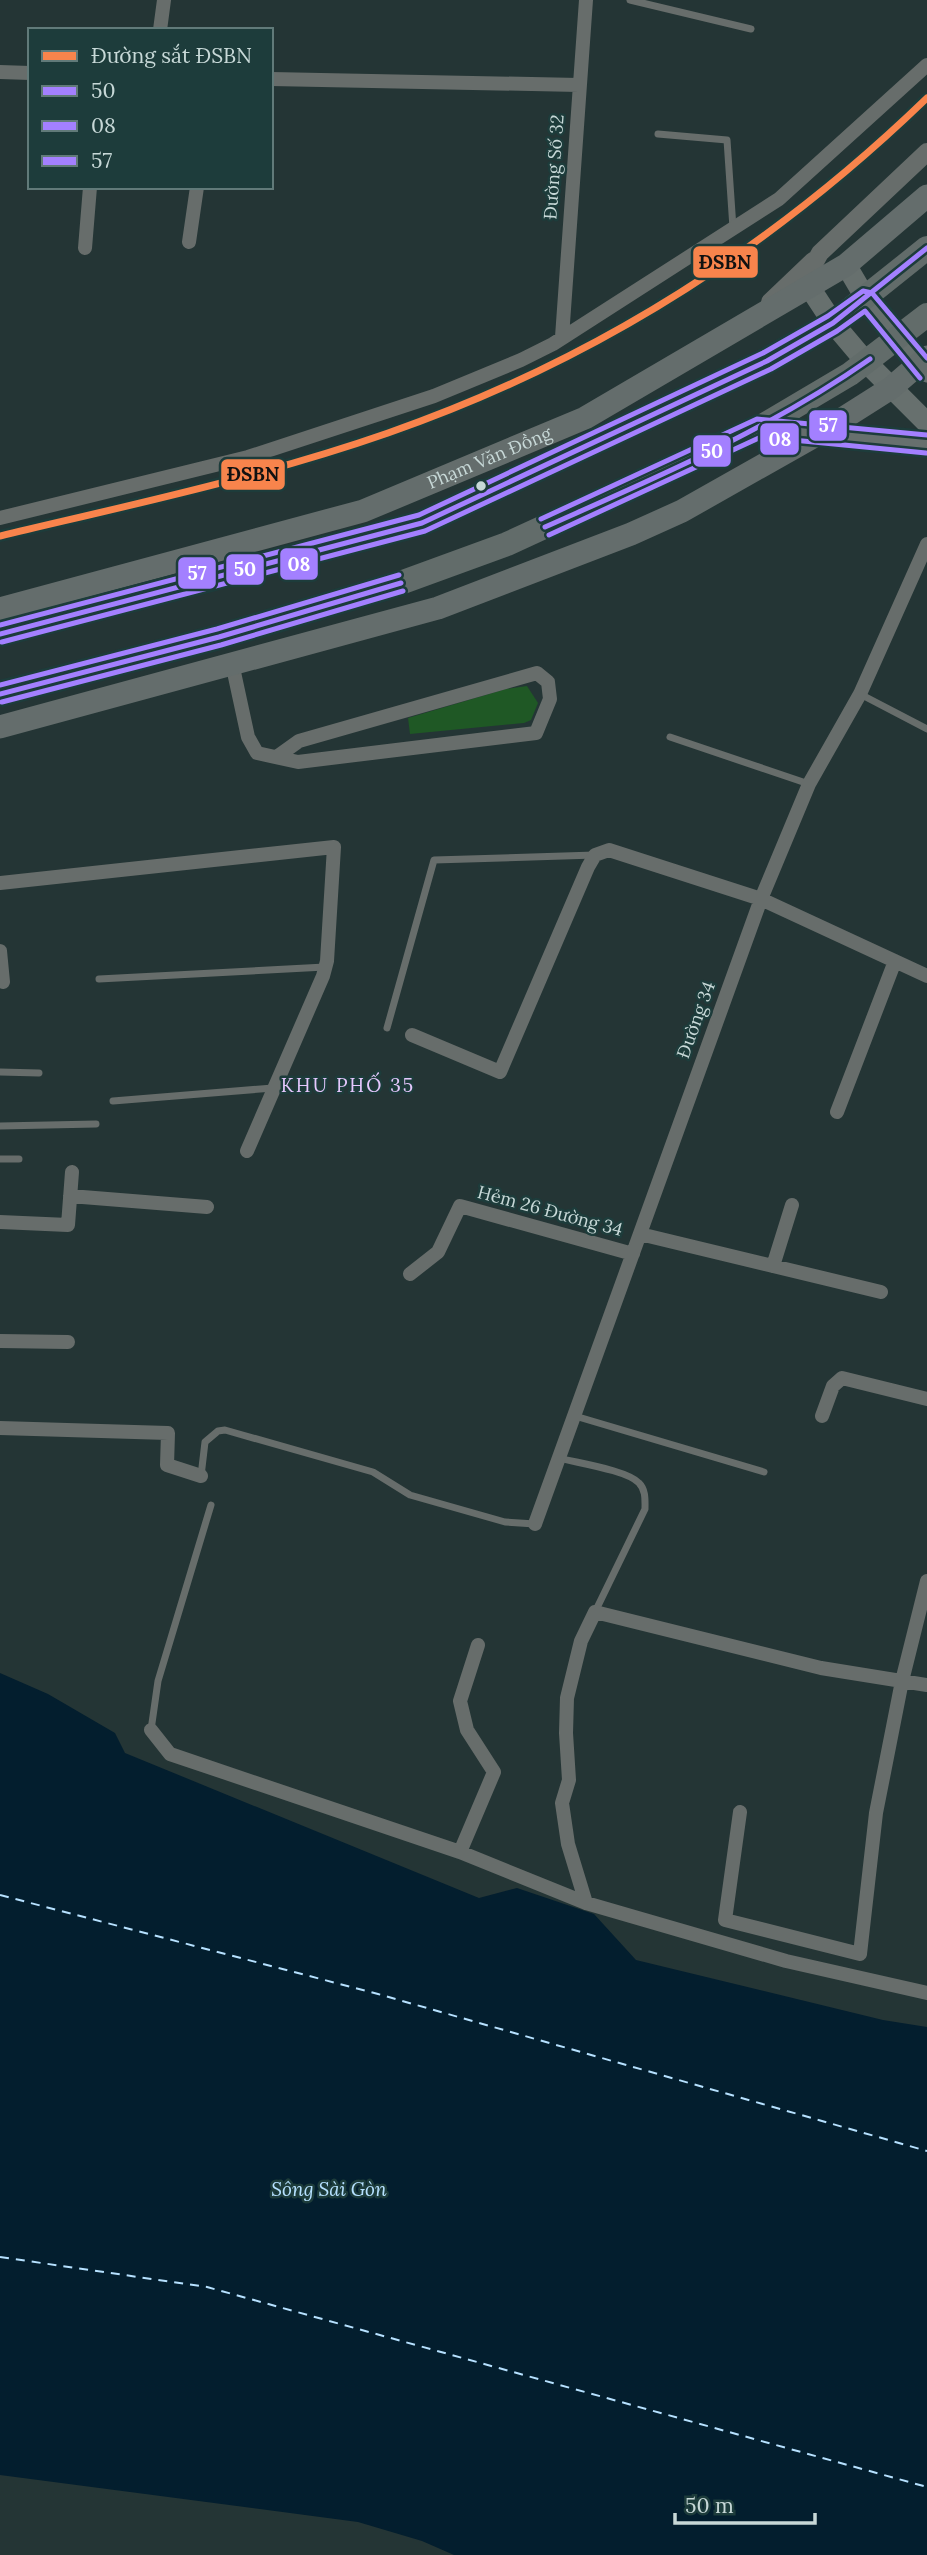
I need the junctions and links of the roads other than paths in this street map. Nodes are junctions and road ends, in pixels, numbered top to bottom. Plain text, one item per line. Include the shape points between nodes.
1 (164, 0) edge
2 (586, 0) edge
3 (630, 0) edge
4 (160, 28) edge
5 (751, 29) dead end
6 (927, 65) edge
7 (0, 72) edge
8 (28, 73) edge
9 (273, 79) edge
10 (579, 85) junction
11 (658, 134) dead end
12 (927, 152) edge
13 (90, 189) edge
14 (197, 189) edge
15 (927, 196) edge
16 (733, 228) junction
17 (845, 231) junction
18 (190, 242) dead end
19 (85, 248) dead end
20 (927, 248) edge
21 (820, 253) junction
22 (846, 265) junction
23 (810, 288) junction
24 (866, 299) junction
25 (927, 315) edge
26 (833, 323) junction
27 (746, 326) junction
28 (562, 337) junction
29 (897, 339) junction
30 (866, 362) junction
31 (924, 364) edge
32 (891, 388) junction
33 (927, 423) edge
34 (760, 428) junction
35 (820, 433) junction
36 (927, 444) edge
37 (0, 518) edge
38 (927, 544) edge
39 (416, 578) junction
40 (438, 608) junction
41 (0, 609) edge
42 (0, 634) edge
43 (232, 663) junction
44 (0, 694) edge
45 (860, 694) junction
46 (0, 727) edge
47 (927, 729) edge
48 (670, 737) dead end
49 (278, 756) junction
50 (809, 784) junction
51 (595, 855) junction
52 (0, 883) edge
53 (761, 899) junction
54 (0, 951) edge
55 (895, 961) junction
56 (326, 967) junction
57 (927, 976) edge
58 (99, 979) dead end
59 (3, 982) dead end
60 (387, 1028) dead end
61 (412, 1035) dead end
62 (0, 1072) edge
63 (39, 1073) dead end
64 (275, 1088) junction
65 (113, 1101) dead end
66 (837, 1112) dead end
67 (96, 1124) dead end
68 (0, 1126) edge
69 (247, 1151) dead end
70 (0, 1159) edge
71 (19, 1160) dead end
72 (72, 1171) dead end
73 (70, 1196) junction
74 (792, 1205) dead end
75 (206, 1207) dead end
76 (0, 1222) edge
77 (640, 1234) junction
78 (633, 1254) junction
79 (774, 1266) junction
80 (410, 1275) dead end
81 (881, 1292) dead end
82 (0, 1340) edge
83 (68, 1342) dead end
84 (927, 1399) edge
85 (574, 1416) junction
86 (822, 1416) dead end
87 (0, 1428) edge
88 (559, 1458) junction
89 (764, 1472) dead end
90 (201, 1476) joint
91 (211, 1505) dead end
92 (535, 1524) joint
93 (927, 1581) edge
94 (927, 1586) edge
95 (595, 1612) junction
96 (478, 1645) dead end
97 (902, 1681) junction
98 (927, 1685) edge
99 (151, 1730) joint
100 (740, 1812) dead end
101 (460, 1852) junction
102 (586, 1903) junction
103 (927, 1993) edge

1 - 4 street
2 - 10 street, Đường Số 32
3 - 5 lane
6 - 16 street via 779,199
7 - 8 street
9 - 10 street
10 - 28 street, Đường Số 32
11 - 16 lane via 727,140
12 - 17 street
13 - 19 street
14 - 18 street
15 - 22 main road, Phạm Văn Đồng
16 - 28 street
17 - 21 street
17 - 22 street via 841,248
20 - 24 highway, Phạm Văn Đồng
21 - 23 street via 810,271
21 - 27 street
22 - 23 main road, Phạm Văn Đồng
22 - 24 main road
23 - 26 main road
23 - 27 main road, Phạm Văn Đồng
24 - 26 highway, Phạm Văn Đồng
24 - 29 main road
25 - 29 highway
26 - 30 main road
26 - 42 highway, Phạm Văn Đồng via 767,361 422,523
27 - 41 main road, Phạm Văn Đồng via 585,418 363,511
28 - 37 street via 521,360 434,396 248,457
29 - 30 highway
29 - 31 main road
30 - 32 main road
30 - 34 highway
31 - 32 main road
32 - 33 main road
32 - 35 main road
34 - 35 main road
34 - 39 highway via 507,544
35 - 36 main road
35 - 40 main road via 631,534
38 - 45 street, Đường 34
39 - 40 main road
39 - 44 highway via 219,637
40 - 43 main road
43 - 46 main road
43 - 49 street via 248,737 257,753
45 - 47 lane
45 - 50 street, Đường 34
48 - 50 lane
49 - 49 street via 298,762 536,733 550,699 548,682 537,673 502,681 299,741
50 - 53 street, Đường 34
51 - 53 street via 609,850
51 - 60 lane via 434,860
51 - 61 street via 500,1072
52 - 56 street via 334,847
53 - 55 street
53 - 77 street, Đường 34
54 - 59 street
55 - 57 street
55 - 66 street
56 - 58 lane
56 - 64 street
62 - 63 lane
64 - 65 lane
64 - 69 street
67 - 68 lane
70 - 71 lane
72 - 73 street
73 - 75 street
73 - 76 street via 68,1225
74 - 79 street
77 - 78 street, Đường 34
77 - 79 street
78 - 80 street, Hẻm 26 Đường 34 via 460,1206 438,1252
78 - 85 street, Đường 34
79 - 81 street
82 - 83 street
84 - 86 street via 842,1378 833,1386
85 - 88 street, Đường 34
85 - 89 lane
87 - 90 street via 168,1433 167,1465
88 - 92 street, Đường 34
88 - 95 lane via 626,1475 638,1482 645,1494 645,1509
90 - 92 lane via 205,1442 225,1430 373,1472 410,1495 505,1522
91 - 99 lane via 158,1681
93 - 94 street
94 - 97 street
95 - 97 street via 821,1668
95 - 102 street via 581,1642 568,1698 569,1780 562,1803 568,1844
96 - 101 street via 460,1701 467,1730 494,1772
97 - 98 street
97 - 100 street via 876,1813 860,1954 726,1920
99 - 101 street via 170,1754
101 - 102 street
102 - 103 street via 786,1961

